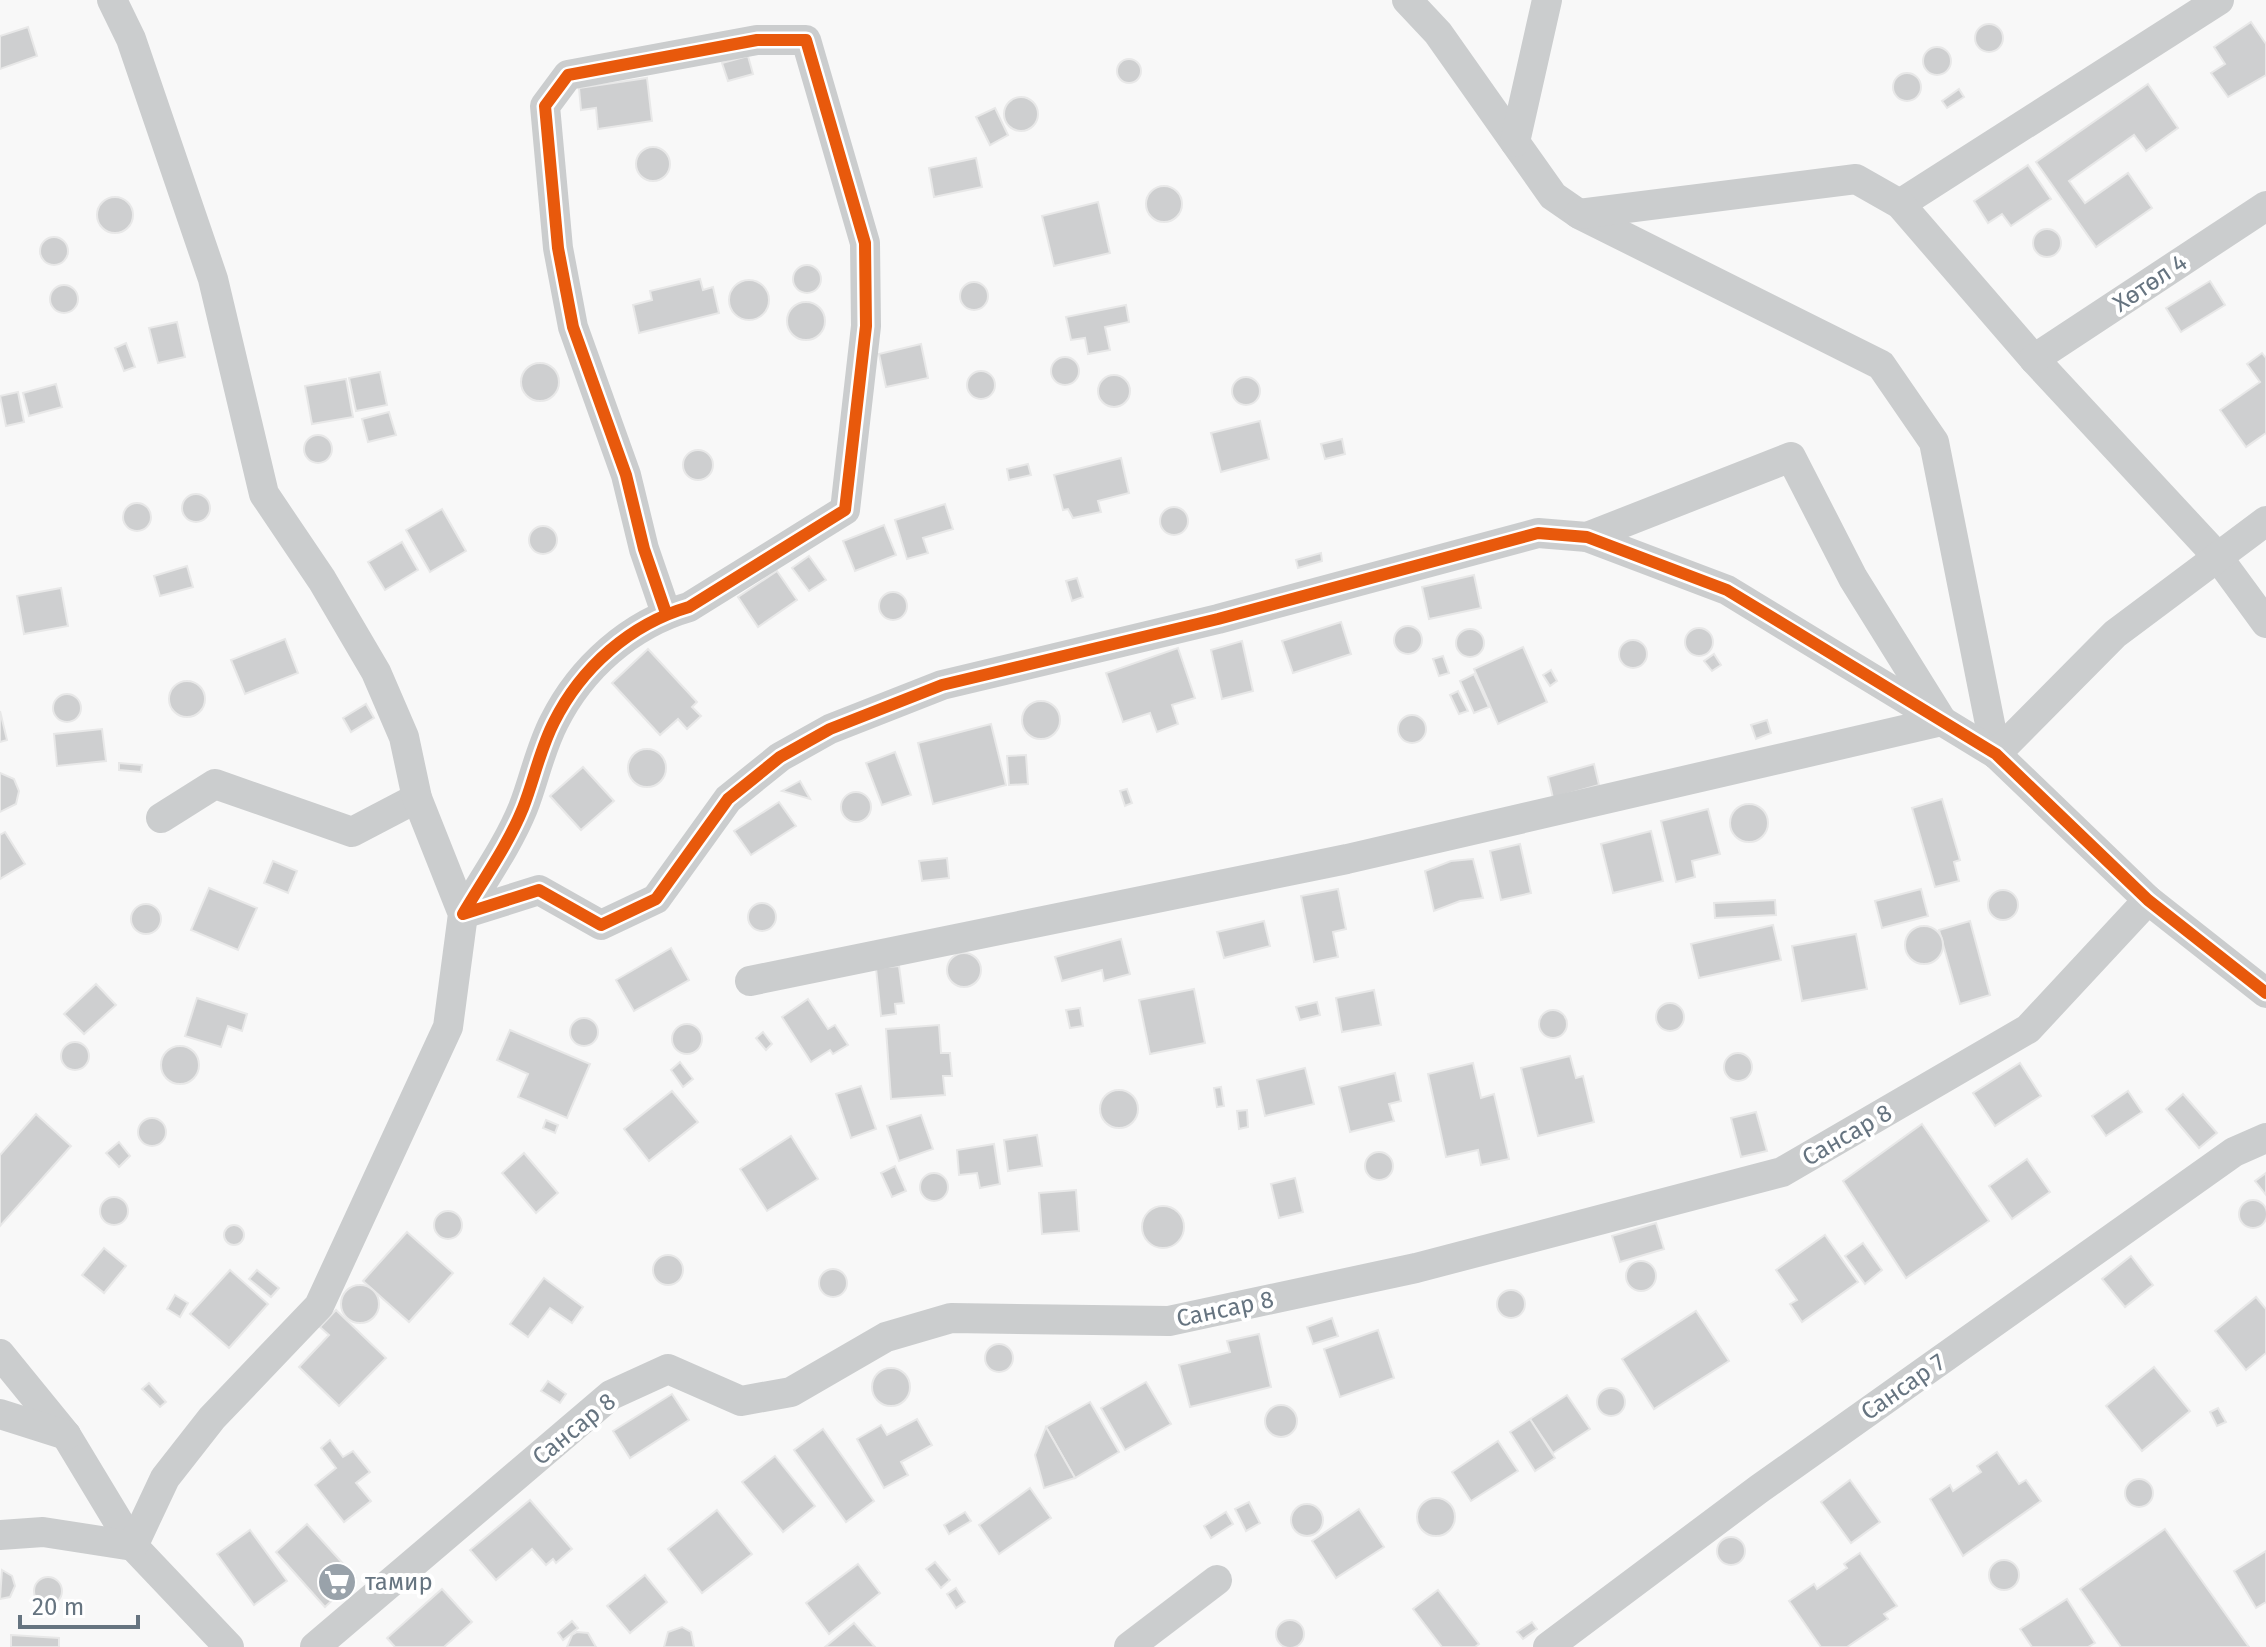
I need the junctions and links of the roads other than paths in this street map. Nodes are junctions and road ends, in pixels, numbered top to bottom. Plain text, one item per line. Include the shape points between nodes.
1 (112, 0) edge
2 (1407, 0) edge
3 (1547, 0) edge
4 (2219, 0) edge
5 (1515, 142) junction
6 (1900, 204) junction
7 (2266, 206) edge
8 (1579, 214) junction
9 (2034, 359) junction
10 (2266, 521) edge
11 (1587, 537) junction
12 (2217, 556) junction
13 (666, 613) junction
14 (2266, 623) edge
15 (1942, 721) junction
16 (1996, 754) junction
17 (417, 798) junction
18 (161, 818) dead end
19 (2148, 900) junction
20 (463, 914) junction
21 (750, 981) dead end
22 (2266, 993) edge
23 (2266, 1138) edge
24 (0, 1354) edge
25 (0, 1414) edge
26 (66, 1435) junction
27 (0, 1535) edge
28 (133, 1546) junction
29 (1217, 1580) dead end
30 (229, 1647) edge
31 (315, 1647) edge
32 (1129, 1647) edge
33 (1548, 1647) edge

1 - 17 street via 131,39 213,279 264,494 376,672 404,737
2 - 5 street via 1438,33
3 - 5 street
4 - 6 street
5 - 8 street via 1553,196
6 - 8 street via 1856,179
6 - 9 street
7 - 9 street, Хөтөл 4
8 - 16 street via 1881,365 1934,442
9 - 12 street
10 - 12 street
11 - 15 street via 1727,590
11 - 15 street via 1791,457 1853,578
11 - 20 street via 1538,533 1483,545 1218,619 942,685 830,729 780,757 728,799 656,899 601,925 539,890
12 - 14 street
12 - 16 street via 2115,634
13 - 13 street via 626,475 573,327 558,248 545,106 568,75 757,40 806,40 865,243 866,326 845,510 689,607
13 - 20 street via 614,645 583,678 554,721 523,809
15 - 16 street
15 - 21 street via 1347,859
16 - 19 street
17 - 18 street via 352,832 215,784
17 - 20 street
19 - 22 street
19 - 31 street, Сансар 8 via 2028,1029 1782,1172 1416,1268 1169,1321 951,1318 886,1337 791,1392 741,1401 668,1369 611,1395
20 - 28 street via 448,1027 319,1306 212,1418 165,1478
23 - 33 street, Сансар 7 via 2221,1161 1759,1489
24 - 26 street
25 - 26 street
26 - 28 street
27 - 28 street via 43,1532
28 - 30 street
29 - 32 street

